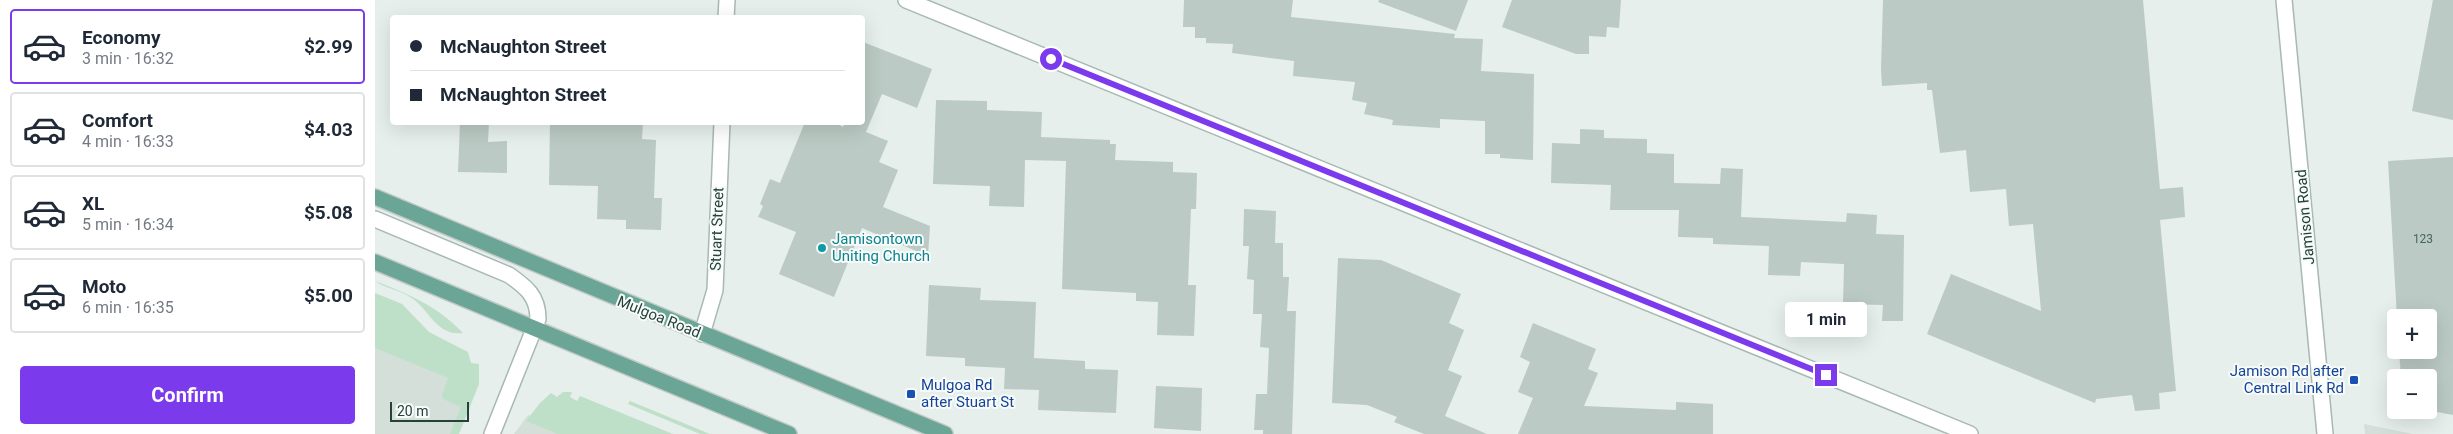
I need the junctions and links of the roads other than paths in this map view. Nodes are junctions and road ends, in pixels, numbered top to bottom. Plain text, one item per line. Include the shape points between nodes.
1 (727, 0) edge
2 (906, 0) edge
3 (2284, 0) edge
4 (726, 15) edge
5 (722, 125) edge
6 (375, 197) edge
7 (375, 218) edge
8 (375, 262) edge
9 (535, 327) junction
10 (702, 334) junction
11 (492, 434) edge
12 (789, 434) edge
13 (945, 434) edge
14 (1970, 434) edge
15 (2325, 434) edge

1 - 4 street
2 - 14 street
3 - 15 street, Jamison Road
5 - 10 street, Stuart Street via 715,290
6 - 10 main road, Mulgoa Road
7 - 9 street via 509,275 535,300 538,319
8 - 9 main road
9 - 11 street
9 - 12 main road
10 - 13 main road, Mulgoa Road

